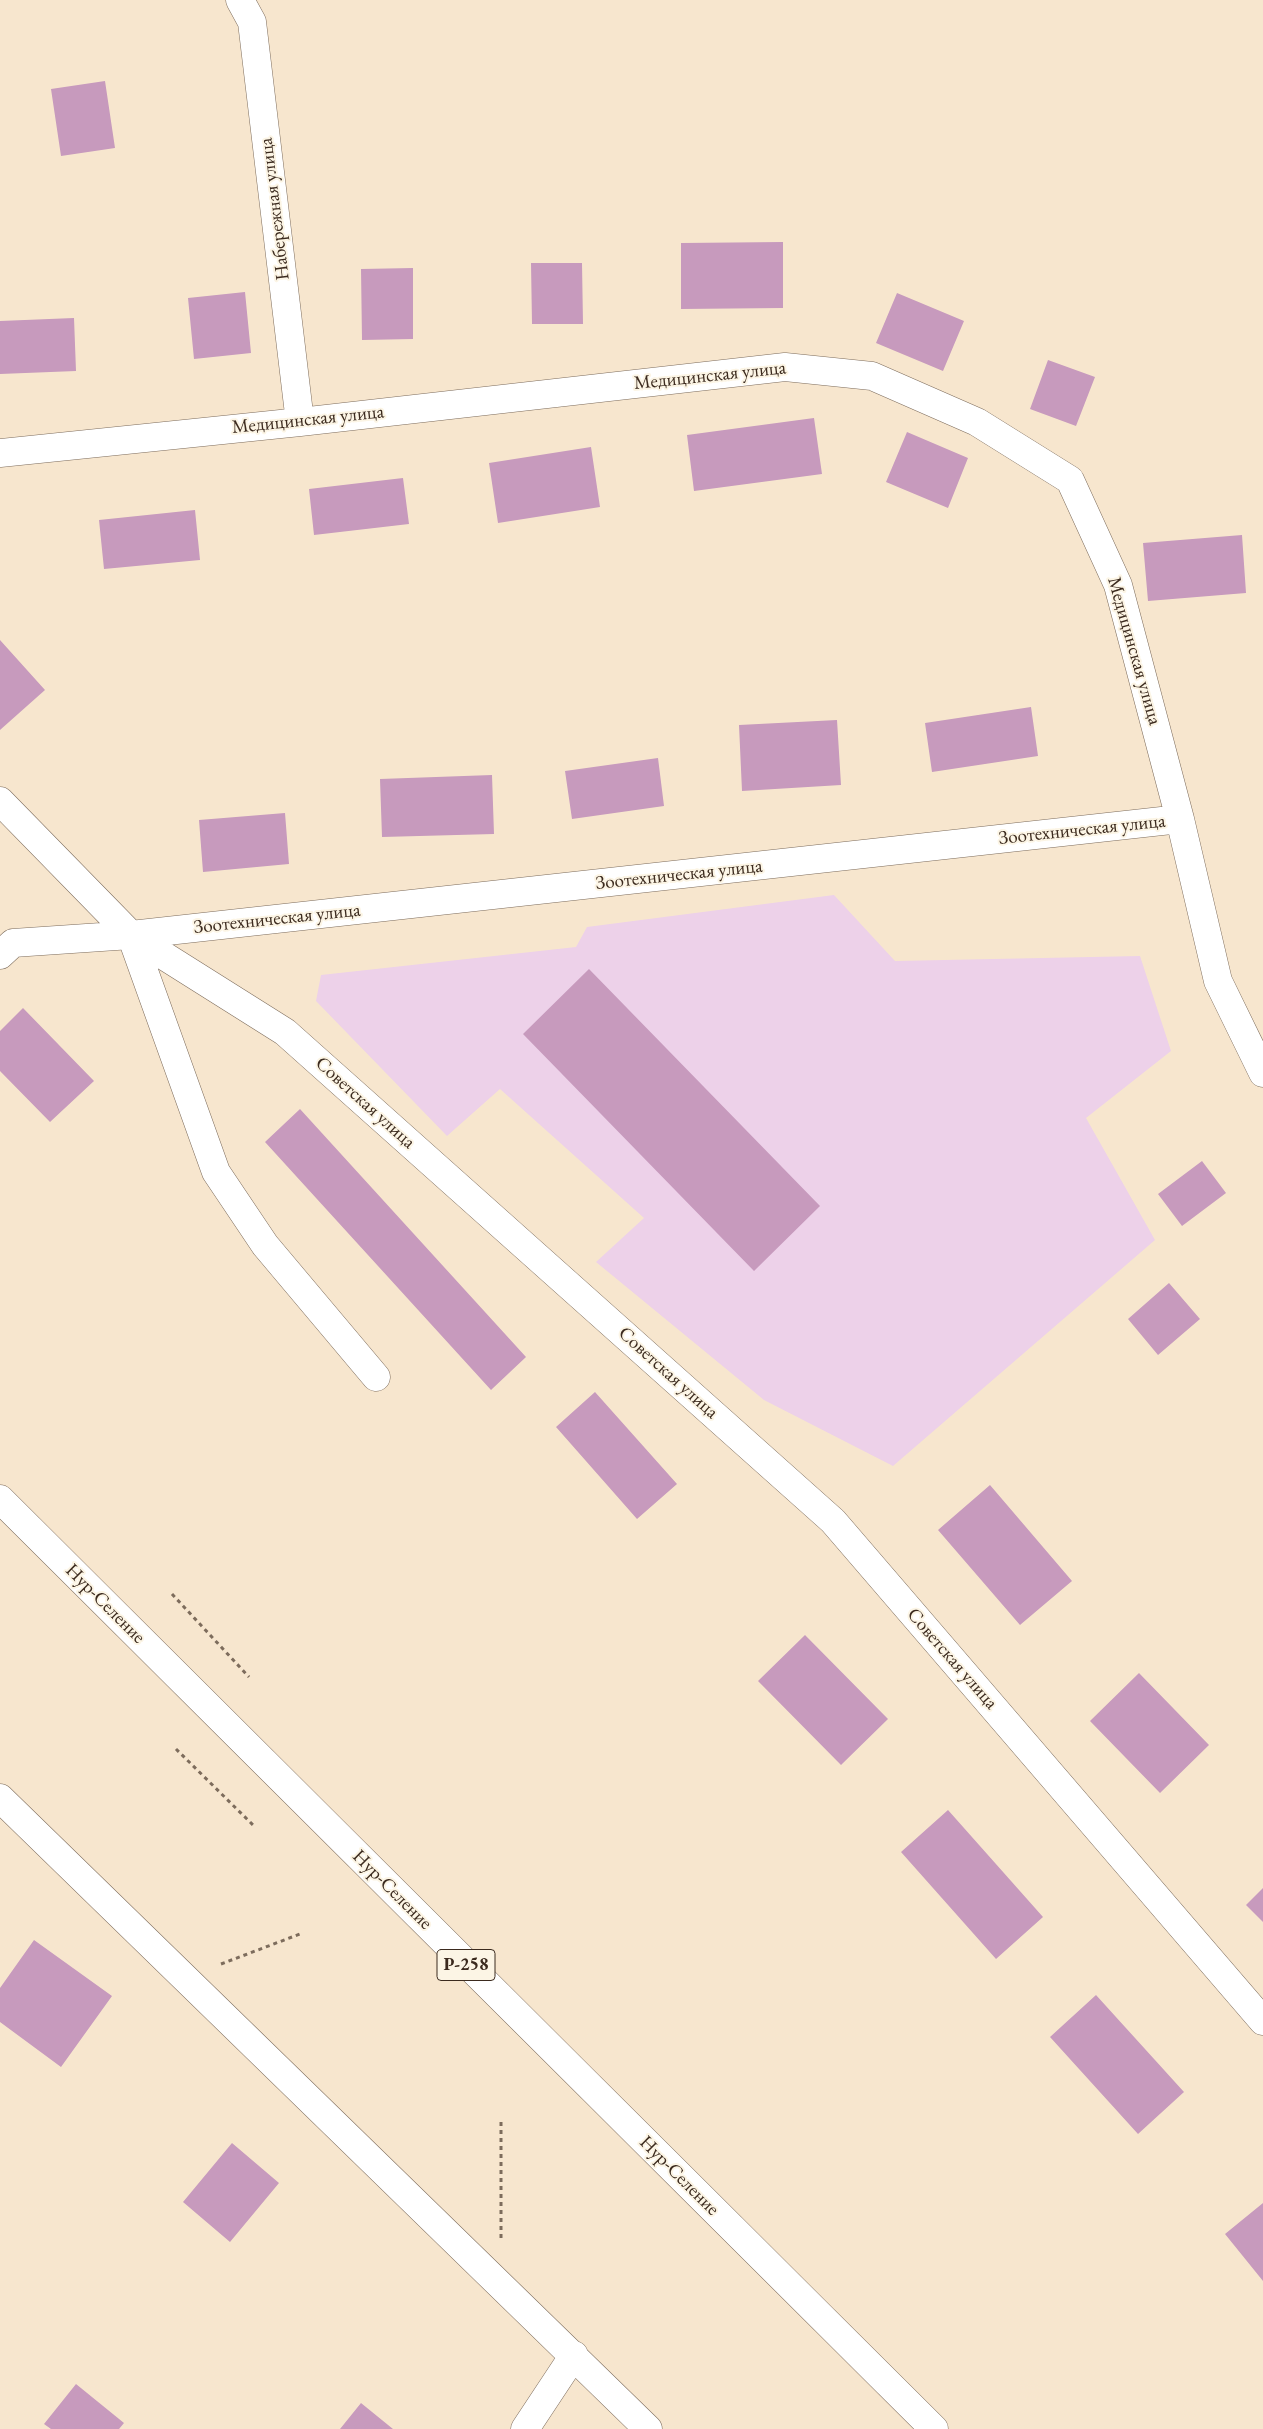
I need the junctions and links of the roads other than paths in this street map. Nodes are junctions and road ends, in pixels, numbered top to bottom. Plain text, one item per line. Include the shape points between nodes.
1 (240, 0) edge
2 (300, 422) junction
3 (0, 453) edge
4 (0, 801) edge
5 (1180, 819) junction
6 (131, 935) junction
7 (7, 949) edge
8 (1263, 1073) edge
9 (376, 1377) dead end
10 (0, 1499) edge
11 (0, 1798) edge
12 (1263, 2021) edge
13 (574, 2355) junction
14 (525, 2429) edge
15 (648, 2429) edge
16 (934, 2429) edge

1 - 2 main road, Набережная улица via 252,22
2 - 3 main road, Медицинская улица
2 - 5 main road, Медицинская улица via 785,367 872,376 977,422 1070,480 1118,585
4 - 6 main road, Советская улица
5 - 6 main road, Зоотехническая улица
5 - 8 main road, Зоотехническая улица via 1218,980
6 - 7 main road, Зоотехническая улица
6 - 9 main road via 216,1172 265,1245
6 - 12 main road, Советская улица via 285,1032 833,1520
10 - 16 main road, Нур-Селение / Р-258
11 - 13 main road
13 - 14 main road
13 - 15 main road

